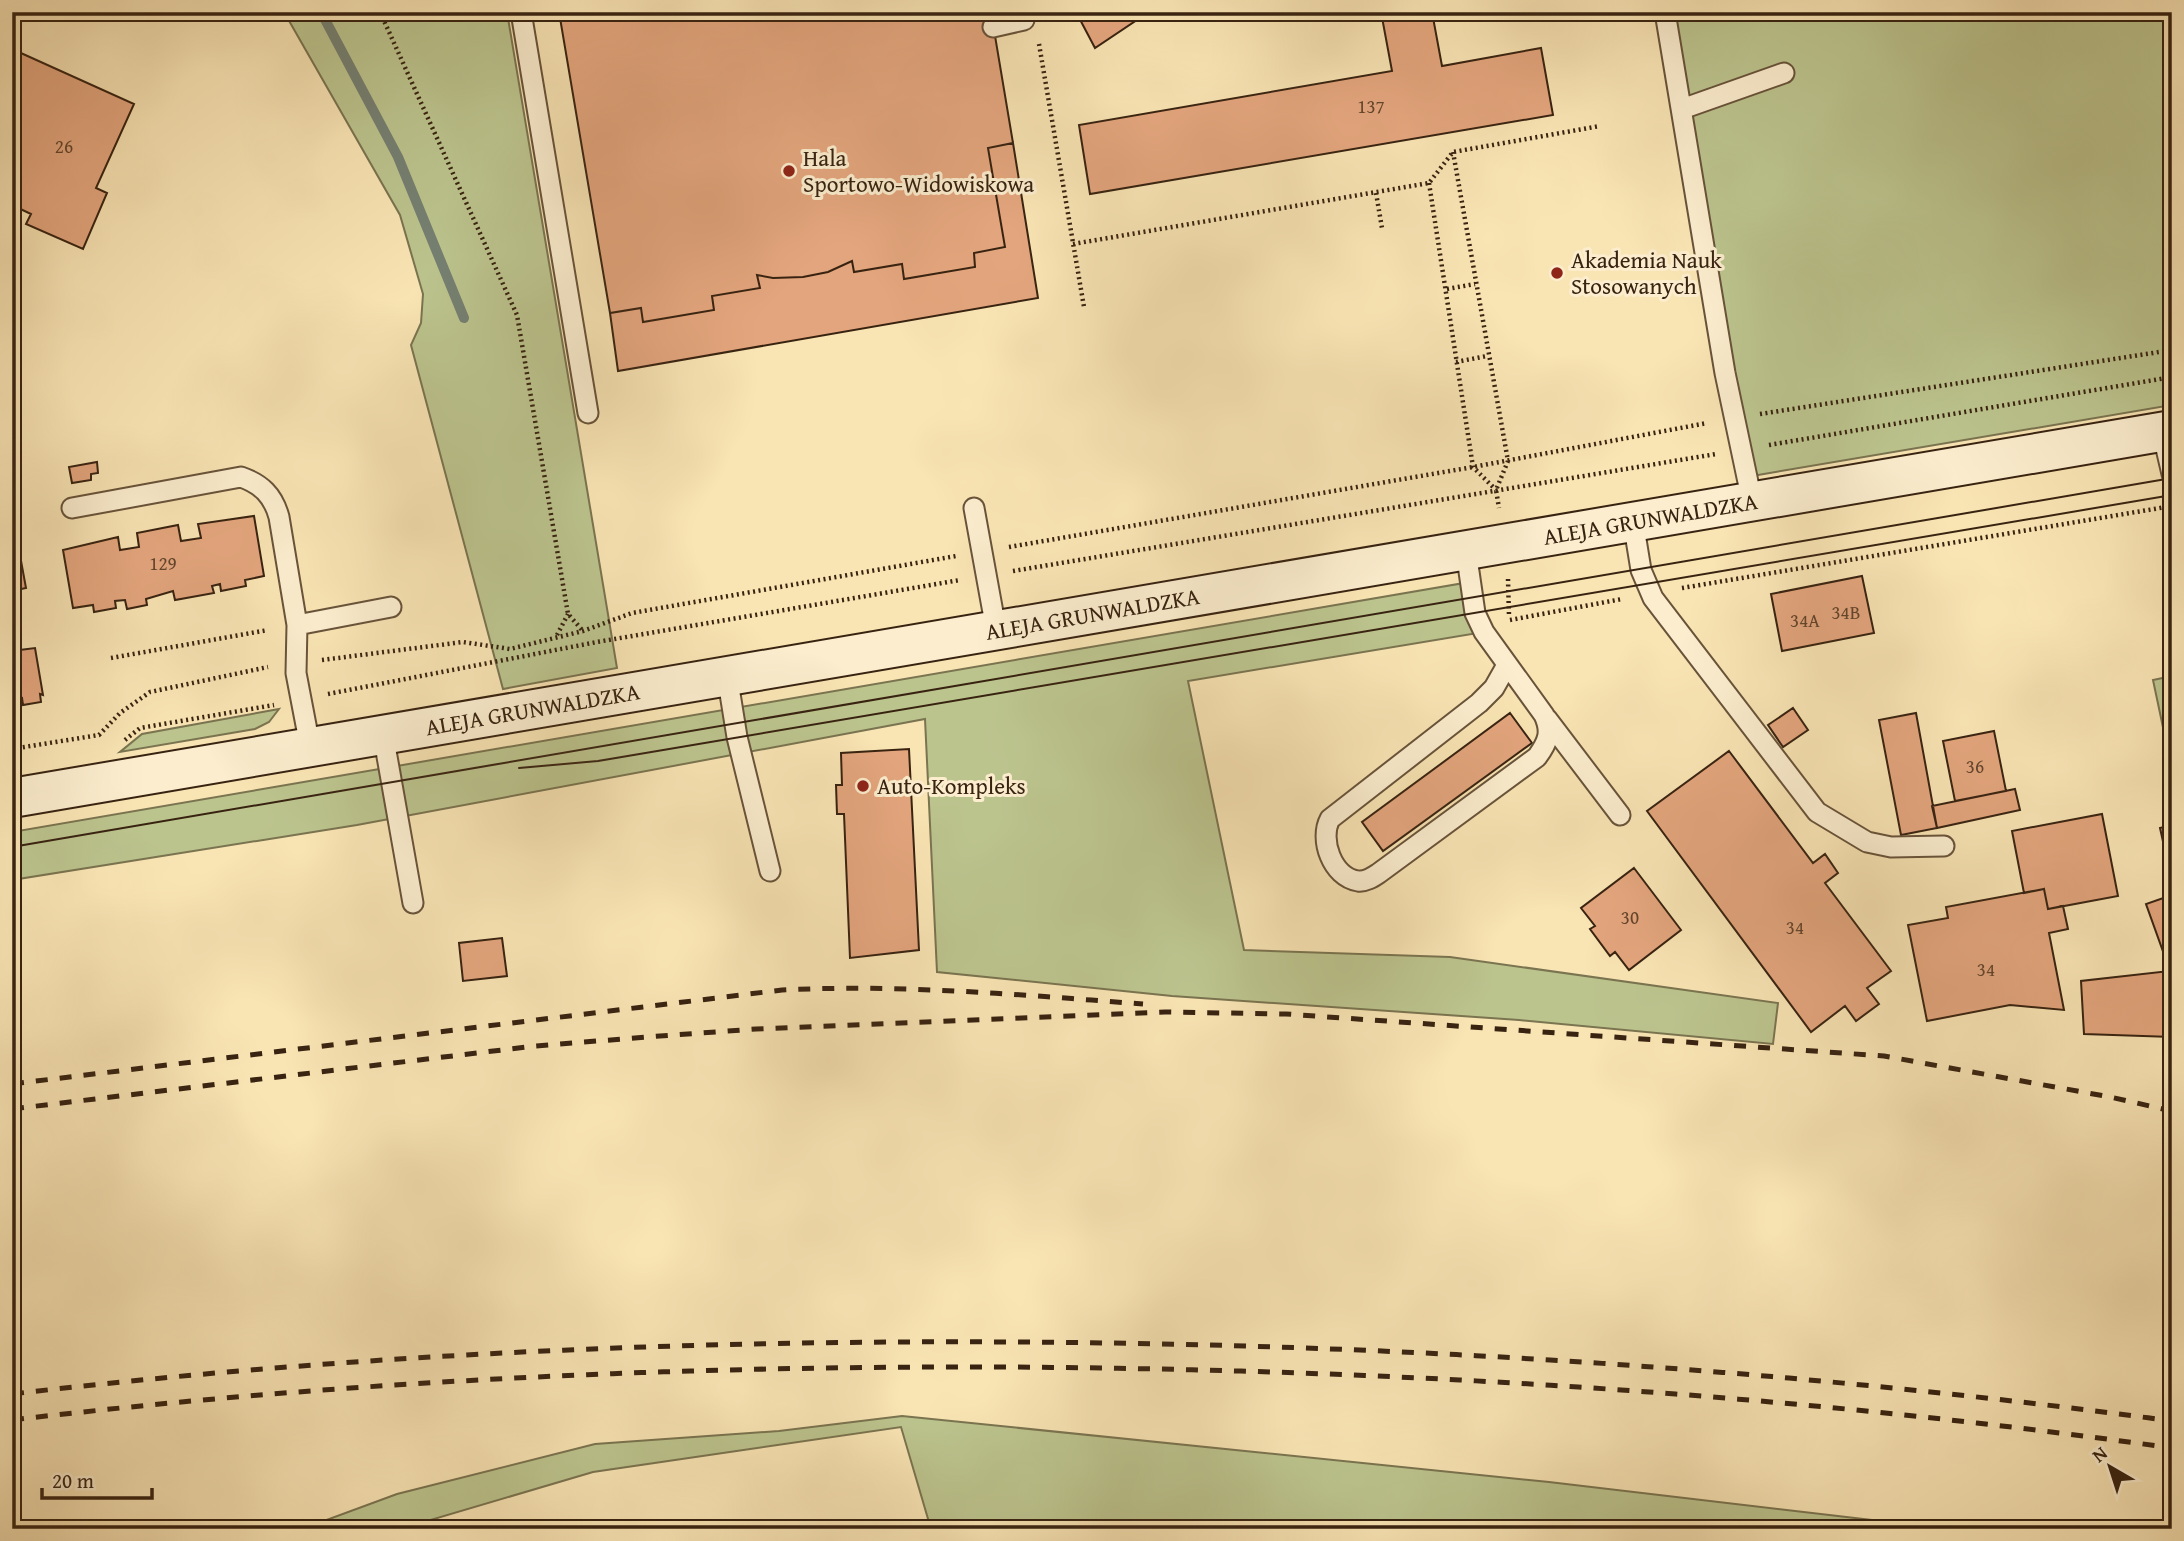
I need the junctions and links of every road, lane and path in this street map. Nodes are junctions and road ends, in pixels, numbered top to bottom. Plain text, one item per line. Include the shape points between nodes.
1 (380, 12) edge
2 (521, 12) edge
3 (1023, 12) edge
4 (1665, 12) edge
5 (993, 27) dead end
6 (1040, 49) dead end
7 (1784, 73) dead end
8 (1682, 109) junction
9 (1600, 126) dead end
10 (1453, 152) junction
11 (1429, 183) junction
12 (1376, 192) junction
13 (1382, 228) dead end
14 (1073, 244) junction
15 (1475, 284) junction
16 (1447, 289) junction
17 (1084, 307) dead end
18 (2172, 350) edge
19 (1487, 356) junction
20 (1456, 362) junction
21 (2172, 377) edge
22 (589, 413) dead end
23 (1734, 418) junction
24 (2167, 430) edge
25 (1741, 450) junction
26 (1508, 461) junction
27 (1473, 467) junction
28 (2172, 474) edge
29 (1496, 490) junction
30 (1752, 501) junction
31 (2172, 506) edge
32 (72, 508) dead end
33 (974, 508) dead end
34 (1633, 521) junction
35 (1007, 548) dead end
36 (1466, 551) junction
37 (967, 554) dead end
38 (986, 576) junction
39 (1651, 594) junction
40 (391, 607) dead end
41 (568, 614) junction
42 (1509, 620) dead end
43 (288, 626) junction
44 (996, 629) junction
45 (583, 631) junction
46 (556, 636) junction
47 (111, 658) dead end
48 (296, 664) junction
49 (1507, 665) junction
50 (727, 675) junction
51 (301, 700) junction
52 (1544, 715) junction
53 (139, 727) dead end
54 (383, 734) junction
55 (310, 746) junction
56 (12, 749) edge
57 (12, 798) edge
58 (1620, 816) dead end
59 (1944, 846) dead end
60 (770, 870) dead end
61 (413, 903) dead end

1 - 41 path via 517,315
2 - 22 lane
3 - 5 lane via 1024,20
4 - 8 lane
6 - 14 path
7 - 8 lane
8 - 23 lane
9 - 10 path
10 - 11 path
10 - 15 path
11 - 12 path
11 - 16 path
12 - 13 path
12 - 14 path
14 - 17 path
15 - 16 path
15 - 19 path
16 - 20 path
18 - 23 path
19 - 20 path
19 - 26 path
20 - 27 path
21 - 25 path
23 - 25 lane
23 - 26 path
24 - 28 lane
24 - 30 main road, ALEJA GRUNWALDZKA
25 - 29 path
25 - 30 lane
26 - 27 path
26 - 29 path
27 - 29 path
27 - 35 path
29 - 38 path
30 - 34 main road, ALEJA GRUNWALDZKA
31 - 39 path
32 - 43 lane via 241,477 253,481 275,504
33 - 38 lane
34 - 36 main road, ALEJA GRUNWALDZKA
34 - 39 lane via 1641,570
36 - 44 main road, ALEJA GRUNWALDZKA
36 - 49 lane via 1475,613
37 - 45 path via 632,613
38 - 44 lane
38 - 51 path via 597,642
39 - 42 path
39 - 59 lane via 1817,812 1867,842 1891,847
40 - 43 lane
41 - 45 path
41 - 46 path
43 - 47 path
43 - 48 lane
44 - 50 main road, ALEJA GRUNWALDZKA
45 - 46 path
46 - 48 path via 510,649 463,642
48 - 51 lane
48 - 56 path via 150,692 99,735
49 - 52 lane
49 - 52 lane via 1479,703 1330,819 1323,831 1334,861 1356,881 1379,873 1537,757 1549,735
50 - 54 main road, ALEJA GRUNWALDZKA
50 - 60 lane via 737,737
51 - 53 path
51 - 55 lane
52 - 58 lane
54 - 55 main road, ALEJA GRUNWALDZKA
54 - 61 lane
55 - 57 main road, ALEJA GRUNWALDZKA

